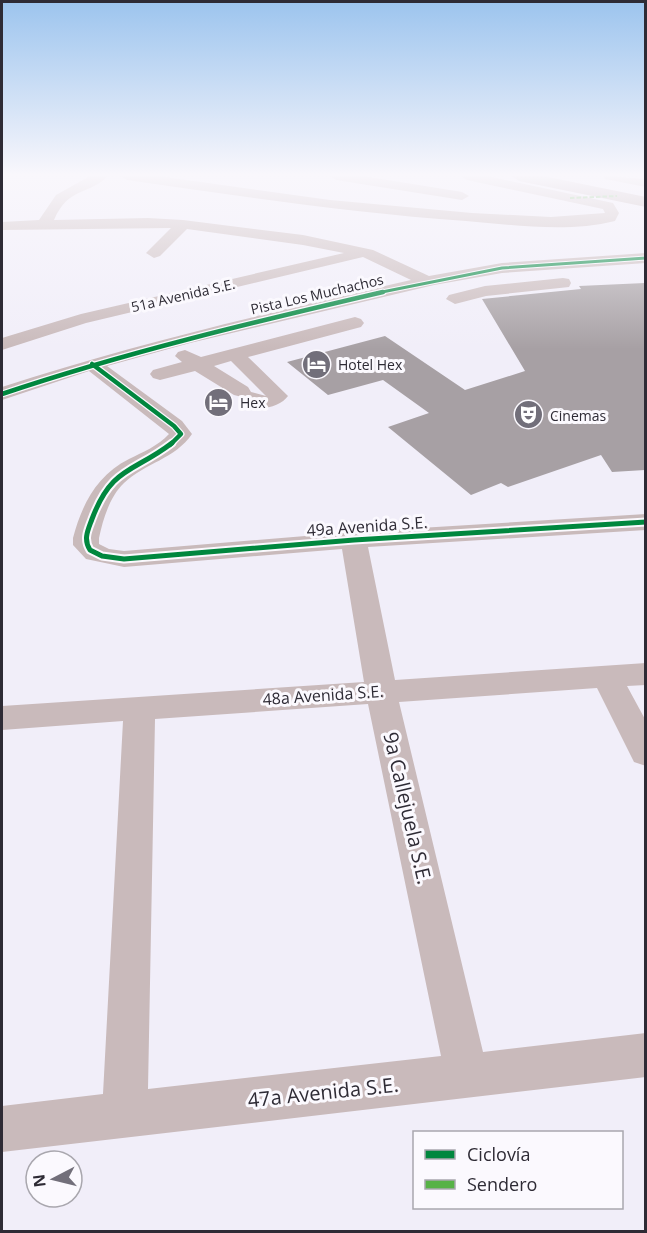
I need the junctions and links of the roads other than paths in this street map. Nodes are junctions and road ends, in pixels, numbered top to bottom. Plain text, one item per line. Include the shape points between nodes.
1 (173, 234) edge
2 (255, 234) edge
3 (154, 253) dead end
4 (367, 254) junction
5 (645, 258) edge
6 (586, 275) junction
7 (426, 281) junction
8 (455, 299) dead end
9 (355, 323) dead end
10 (234, 326) junction
11 (2, 344) edge
12 (166, 344) junction
13 (261, 346) junction
14 (233, 353) junction
15 (194, 363) junction
16 (92, 364) junction
17 (160, 374) dead end
18 (2, 394) edge
19 (645, 522) edge
20 (354, 540) junction
21 (645, 674) edge
22 (607, 677) junction
23 (381, 690) junction
24 (139, 709) junction
25 (2, 718) edge
26 (645, 753) edge
27 (645, 1055) edge
28 (467, 1076) junction
29 (125, 1114) junction
30 (2, 1129) edge

1 - 3 street
2 - 4 street
4 - 7 street
4 - 11 street, 51a Avenida S.E. via 81,319
5 - 6 street, Pista Los Muchachos
6 - 7 street, Pista Los Muchachos via 502,268
6 - 8 street
7 - 10 street, Pista Los Muchachos
9 - 13 street
10 - 12 street, Pista Los Muchachos
10 - 13 street
12 - 15 street
12 - 16 street, Pista Los Muchachos
13 - 14 street
14 - 15 street
14 - 15 street via 278,396 262,402
15 - 17 street
16 - 18 street, Pista Los Muchachos
16 - 20 street, 49a Avenida S.E. via 181,434 175,443 130,467 107,486 85,536 86,547 92,553 124,559
19 - 20 street, 49a Avenida S.E.
20 - 23 street, 9a Callejuela S.E.
21 - 22 street, 48a Avenida S.E.
22 - 23 street, 48a Avenida S.E.
22 - 26 street
23 - 24 street, 48a Avenida S.E.
23 - 28 street, 9a Callejuela S.E.
24 - 25 street, 48a Avenida S.E.
24 - 29 street
27 - 28 street, 47a Avenida S.E.
28 - 29 street, 47a Avenida S.E.
29 - 30 street, 47a Avenida S.E.

